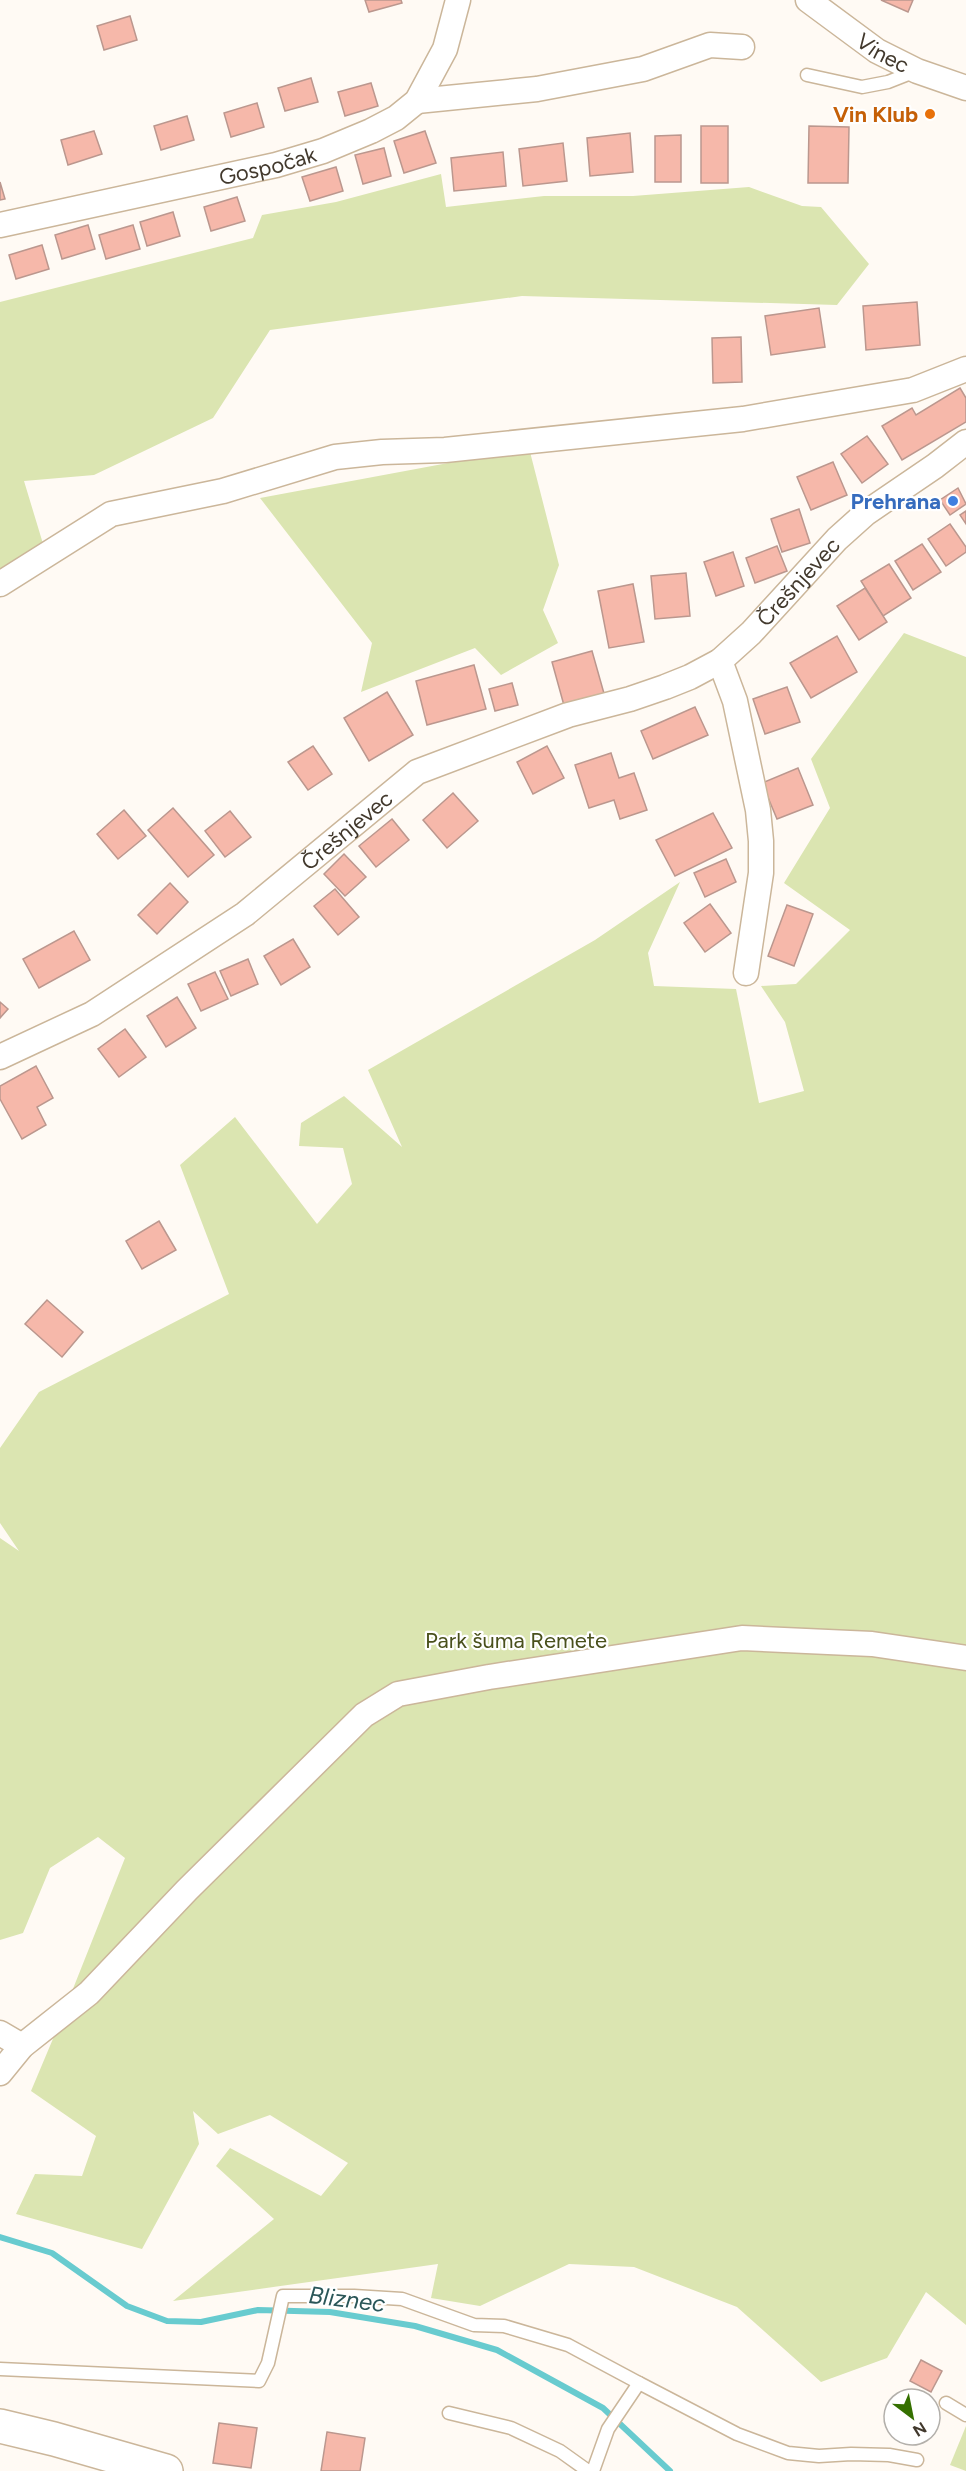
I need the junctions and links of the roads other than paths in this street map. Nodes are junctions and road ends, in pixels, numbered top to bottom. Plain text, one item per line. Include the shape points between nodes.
1 (458, 0) edge
2 (808, 0) edge
3 (742, 47) dead end
4 (917, 71) junction
5 (807, 75) dead end
6 (966, 88) edge
7 (417, 101) junction
8 (0, 225) edge
9 (966, 369) edge
10 (966, 442) edge
11 (0, 584) edge
12 (720, 661) junction
13 (746, 973) dead end
14 (0, 1057) edge
15 (966, 1658) edge
16 (0, 2033) edge
17 (22, 2046) junction
18 (0, 2073) edge
19 (0, 2369) edge
20 (639, 2383) junction
21 (946, 2403) dead end
22 (449, 2413) dead end
23 (966, 2415) edge
24 (0, 2426) edge
25 (917, 2460) dead end
26 (166, 2471) edge
27 (588, 2471) edge
28 (593, 2471) edge

1 - 7 street, Gospočak via 445,49
2 - 4 street, Vinec via 877,51
3 - 7 street via 710,45 643,69 537,89
4 - 5 lane via 862,87
4 - 6 street, Vinec
7 - 8 street, Gospočak via 396,118 324,151
9 - 11 street via 913,390 743,419 445,450 335,457 223,491 111,514
10 - 12 street, Črešnjevec via 866,513
12 - 13 street via 735,701 761,841 761,873
12 - 14 street, Črešnjevec via 656,690 568,715 417,772 245,914 92,1014
15 - 17 street via 872,1644 742,1638 398,1694 364,1715 89,1993
16 - 17 street
17 - 18 street
19 - 20 lane via 259,2381 268,2363 283,2296 354,2296 402,2299 474,2325 504,2326 568,2345
20 - 25 lane via 737,2434 788,2453 889,2455
20 - 28 lane via 608,2429
21 - 23 lane
22 - 27 lane via 511,2428 560,2451
24 - 26 street

